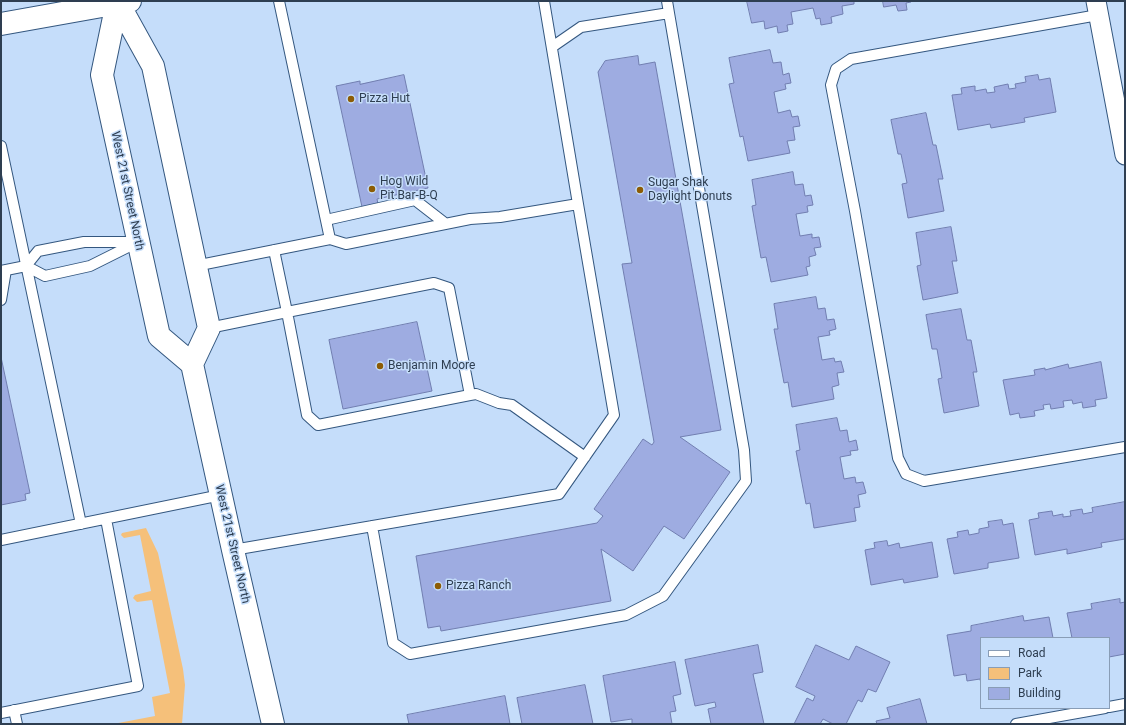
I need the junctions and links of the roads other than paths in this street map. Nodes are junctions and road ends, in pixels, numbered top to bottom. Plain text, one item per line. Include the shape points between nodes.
1 (279, 1) edge
2 (544, 1) edge
3 (667, 1) edge
4 (121, 2) edge
5 (1097, 8) edge
6 (669, 13) junction
7 (1, 24) edge
8 (552, 47) junction
9 (1, 146) edge
10 (1125, 155) edge
11 (578, 204) junction
12 (326, 220) junction
13 (446, 224) junction
14 (330, 239) junction
15 (138, 242) junction
16 (274, 250) junction
17 (26, 266) junction
18 (195, 266) junction
19 (3, 270) edge
20 (1, 300) edge
21 (287, 312) junction
22 (208, 328) junction
23 (192, 364) junction
24 (470, 395) junction
25 (1125, 447) edge
26 (585, 457) junction
27 (221, 495) junction
28 (106, 519) junction
29 (81, 524) junction
30 (372, 526) junction
31 (1, 540) edge
32 (233, 550) junction
33 (1125, 704) edge
34 (1110, 707) edge
35 (1099, 709) edge
36 (14, 710) junction
37 (1, 713) edge
38 (17, 724) edge
39 (273, 724) edge
40 (1016, 724) edge

1 - 12 lane
2 - 8 lane
3 - 6 lane
4 - 7 main road
4 - 15 main road, West 21st Street North via 102,75
4 - 18 main road via 153,66
5 - 10 street
5 - 25 lane via 851,59 836,69 831,84 898,458 906,474 924,481
6 - 8 lane via 580,27
6 - 30 lane via 744,450 746,481 663,596 626,615 410,654 394,643
8 - 11 lane
9 - 17 lane
11 - 13 lane
11 - 26 lane via 614,415
12 - 13 lane via 415,200
12 - 14 lane
13 - 14 lane via 346,244
14 - 16 lane
15 - 17 lane via 84,242 38,251
15 - 17 lane via 90,266 45,276
15 - 23 main road, West 21st Street North via 159,336
16 - 18 lane
16 - 21 lane
17 - 19 lane
17 - 29 lane
18 - 22 main road
19 - 20 lane
21 - 22 lane
21 - 24 lane via 434,283 449,288
21 - 24 lane via 307,415 318,425
22 - 23 main road
23 - 27 main road, West 21st Street North
24 - 26 lane via 476,394 512,405
26 - 30 lane via 559,494
27 - 28 lane
27 - 32 main road, West 21st Street North
28 - 29 lane
28 - 36 lane via 138,686
29 - 31 lane
30 - 32 lane
32 - 39 main road, West 21st Street North
33 - 34 lane
35 - 40 lane
36 - 37 lane
36 - 38 lane

